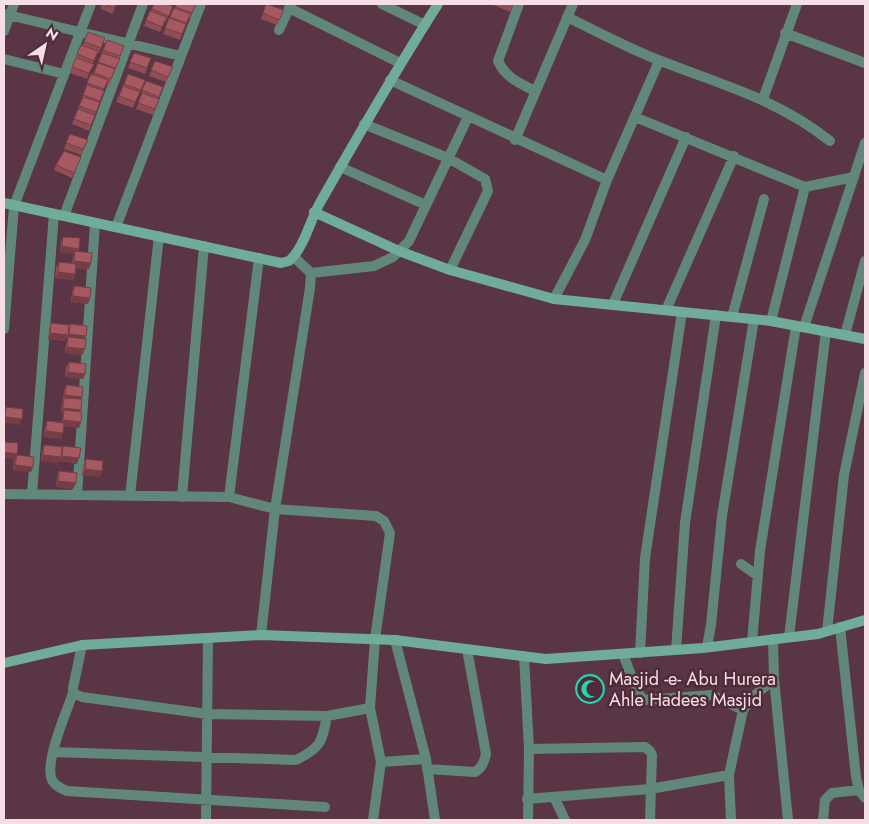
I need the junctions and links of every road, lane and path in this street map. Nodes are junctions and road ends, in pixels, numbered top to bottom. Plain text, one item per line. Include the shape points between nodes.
1 (14, 4) edge
2 (91, 4) edge
3 (144, 4) edge
4 (201, 4) edge
5 (382, 4) edge
6 (438, 4) edge
7 (519, 4) edge
8 (573, 4) edge
9 (797, 4) edge
10 (290, 6) edge
11 (7, 15) edge
12 (567, 17) junction
13 (424, 25) junction
14 (279, 30) dead end
15 (4, 31) edge
16 (80, 32) junction
17 (785, 32) junction
18 (129, 44) junction
19 (181, 56) junction
20 (4, 59) edge
21 (659, 61) junction
22 (865, 63) edge
23 (398, 67) junction
24 (64, 74) junction
25 (390, 80) junction
26 (405, 86) junction
27 (535, 91) junction
28 (763, 99) junction
29 (468, 117) junction
30 (635, 117) junction
31 (364, 124) junction
32 (686, 137) junction
33 (516, 140) junction
34 (830, 141) dead end
35 (865, 143) edge
36 (734, 156) junction
37 (448, 158) junction
38 (340, 167) junction
39 (854, 177) junction
40 (607, 180) junction
41 (805, 187) junction
42 (764, 198) dead end
43 (9, 204) edge
44 (426, 204) junction
45 (314, 212) junction
46 (59, 215) junction
47 (95, 223) junction
48 (116, 227) junction
49 (159, 236) junction
50 (204, 246) junction
51 (399, 251) junction
52 (294, 257) junction
53 (259, 258) junction
54 (865, 261) edge
55 (450, 270) junction
56 (311, 273) junction
57 (554, 300) junction
58 (613, 304) junction
59 (666, 310) junction
60 (682, 312) junction
61 (716, 315) junction
62 (732, 317) junction
63 (754, 319) junction
64 (771, 322) junction
65 (800, 327) junction
66 (4, 329) edge
67 (826, 331) junction
68 (845, 335) junction
69 (865, 339) edge
70 (865, 373) edge
71 (4, 494) edge
72 (32, 494) junction
73 (77, 495) junction
74 (130, 496) junction
75 (182, 497) junction
76 (229, 498) junction
77 (275, 509) junction
78 (742, 564) dead end
79 (758, 576) junction
80 (865, 620) edge
81 (840, 627) junction
82 (827, 631) junction
83 (261, 635) junction
84 (789, 637) junction
85 (208, 639) junction
86 (375, 639) junction
87 (773, 639) junction
88 (396, 640) junction
89 (752, 642) junction
90 (82, 645) junction
91 (707, 647) junction
92 (467, 649) junction
93 (676, 650) junction
94 (640, 653) junction
95 (623, 654) junction
96 (524, 656) junction
97 (4, 663) edge
98 (774, 679) junction
99 (73, 693) junction
100 (370, 708) junction
101 (743, 710) junction
102 (207, 714) junction
103 (327, 716) junction
104 (528, 749) junction
105 (53, 752) junction
106 (206, 756) junction
107 (381, 762) junction
108 (426, 764) junction
109 (730, 775) junction
110 (650, 789) junction
111 (862, 794) edge
112 (554, 797) junction
113 (527, 799) junction
114 (206, 801) junction
115 (325, 806) dead end
116 (206, 820) edge
117 (373, 820) edge
118 (435, 820) edge
119 (528, 820) edge
120 (565, 820) edge
121 (650, 820) edge
122 (731, 820) edge
123 (788, 820) edge
124 (823, 820) edge

1 - 11 street
2 - 16 street
3 - 18 street
4 - 19 street
5 - 13 street
6 - 13 street
7 - 27 street via 498,61 503,72
8 - 12 street
9 - 17 street
10 - 14 street
10 - 23 street
11 - 15 street
11 - 16 street
12 - 21 street
12 - 27 street
13 - 23 street
16 - 18 street
16 - 24 street
17 - 22 street
17 - 28 street
18 - 19 street
18 - 46 street
19 - 48 street
20 - 24 street
21 - 28 street
21 - 30 street
23 - 25 street
23 - 26 street
24 - 43 street
25 - 26 street
25 - 31 street
26 - 29 street
27 - 33 street
28 - 34 street via 795,115
29 - 33 street
29 - 37 street
30 - 32 street
30 - 40 street
31 - 37 street
31 - 38 street
32 - 36 street
32 - 58 street
33 - 40 street
35 - 39 street
36 - 41 street
36 - 59 street
37 - 44 street
37 - 55 street via 485,179 488,191
38 - 44 street
38 - 45 street
39 - 41 street
39 - 65 street
40 - 57 street via 584,240
41 - 64 street
42 - 62 street
43 - 46 street
43 - 66 street
44 - 51 street via 409,241
45 - 51 street
45 - 52 street
46 - 47 street
46 - 72 street
47 - 48 street
47 - 73 street
48 - 49 street
49 - 50 street
49 - 74 street
50 - 53 street
50 - 75 street
51 - 55 street
51 - 56 street via 374,266
52 - 53 street via 286,263
52 - 56 street
53 - 76 street
54 - 68 street
55 - 57 street
56 - 77 street
57 - 58 street
58 - 59 street
59 - 60 street
60 - 61 street
60 - 94 street via 645,558
61 - 62 street
61 - 93 street via 685,523
62 - 63 street
63 - 64 street
63 - 91 street via 722,516
64 - 65 street
65 - 67 street
65 - 79 street
67 - 68 street
67 - 84 street
68 - 69 street
70 - 82 street via 844,475
71 - 72 street
72 - 73 street
73 - 74 street
74 - 75 street
75 - 76 street
76 - 77 street
77 - 83 street
77 - 86 street via 376,516 384,521 390,533
78 - 79 street
79 - 89 street
80 - 81 street
81 - 82 street
81 - 111 street via 856,777
82 - 84 street
83 - 85 street
83 - 86 street
84 - 87 street
85 - 90 street
85 - 102 street
86 - 88 street
86 - 100 street
87 - 89 street
87 - 98 street
88 - 92 street
88 - 108 street
89 - 91 street
90 - 97 street
90 - 99 street
91 - 93 street
92 - 96 street
92 - 108 street via 486,754 484,761 481,769 475,772
93 - 94 street
94 - 95 street
95 - 96 street via 546,659
95 - 101 street via 638,693 644,700 712,695
96 - 104 street
98 - 101 street
98 - 123 street
99 - 102 street via 82,697
99 - 105 street
100 - 103 street
100 - 107 street
101 - 109 street
102 - 103 street
102 - 106 street
103 - 106 street via 322,743 296,760
104 - 110 street via 645,747 652,755
104 - 113 street
105 - 106 street
105 - 114 street via 52,781 67,791
106 - 114 street
107 - 108 street
107 - 117 street
108 - 118 street
109 - 110 street
109 - 122 street
110 - 112 street
110 - 121 street
111 - 124 street via 832,793 825,800
112 - 113 street
112 - 120 street
113 - 119 street
114 - 115 street
114 - 116 street

